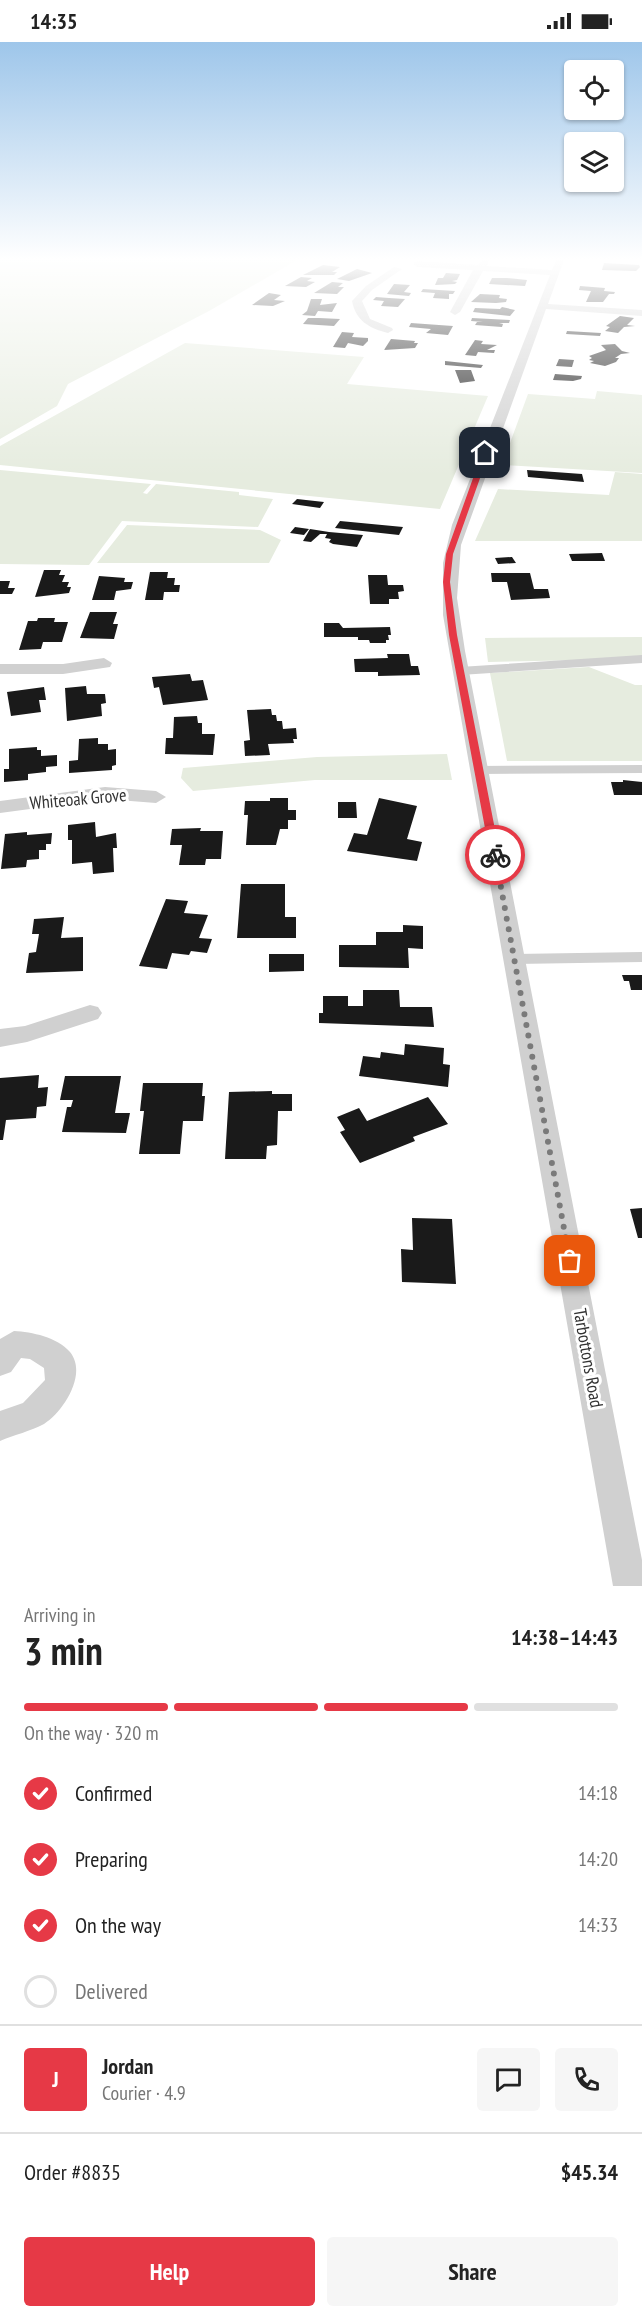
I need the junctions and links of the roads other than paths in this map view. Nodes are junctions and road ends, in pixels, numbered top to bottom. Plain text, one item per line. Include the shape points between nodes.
1 (532, 332) edge
2 (642, 659) edge
3 (104, 663) dead end
4 (0, 669) edge
5 (460, 671) junction
6 (642, 769) edge
7 (478, 770) junction
8 (156, 797) dead end
9 (0, 807) edge
10 (642, 957) edge
11 (515, 959) junction
12 (90, 1013) dead end
13 (0, 1038) edge
14 (0, 1362) edge
15 (0, 1426) edge
16 (630, 1586) edge

1 - 5 street, Tarbottons Road via 449,554 447,597
2 - 5 lane
3 - 4 street via 63,669
5 - 7 street, Tarbottons Road
6 - 7 lane
7 - 11 street, Tarbottons Road
8 - 9 street, Whiteoak Grove via 105,793
10 - 11 lane
11 - 16 street, Tarbottons Road
12 - 13 street via 27,1034
14 - 15 street via 14,1344 35,1346 59,1361 60,1385 34,1413

